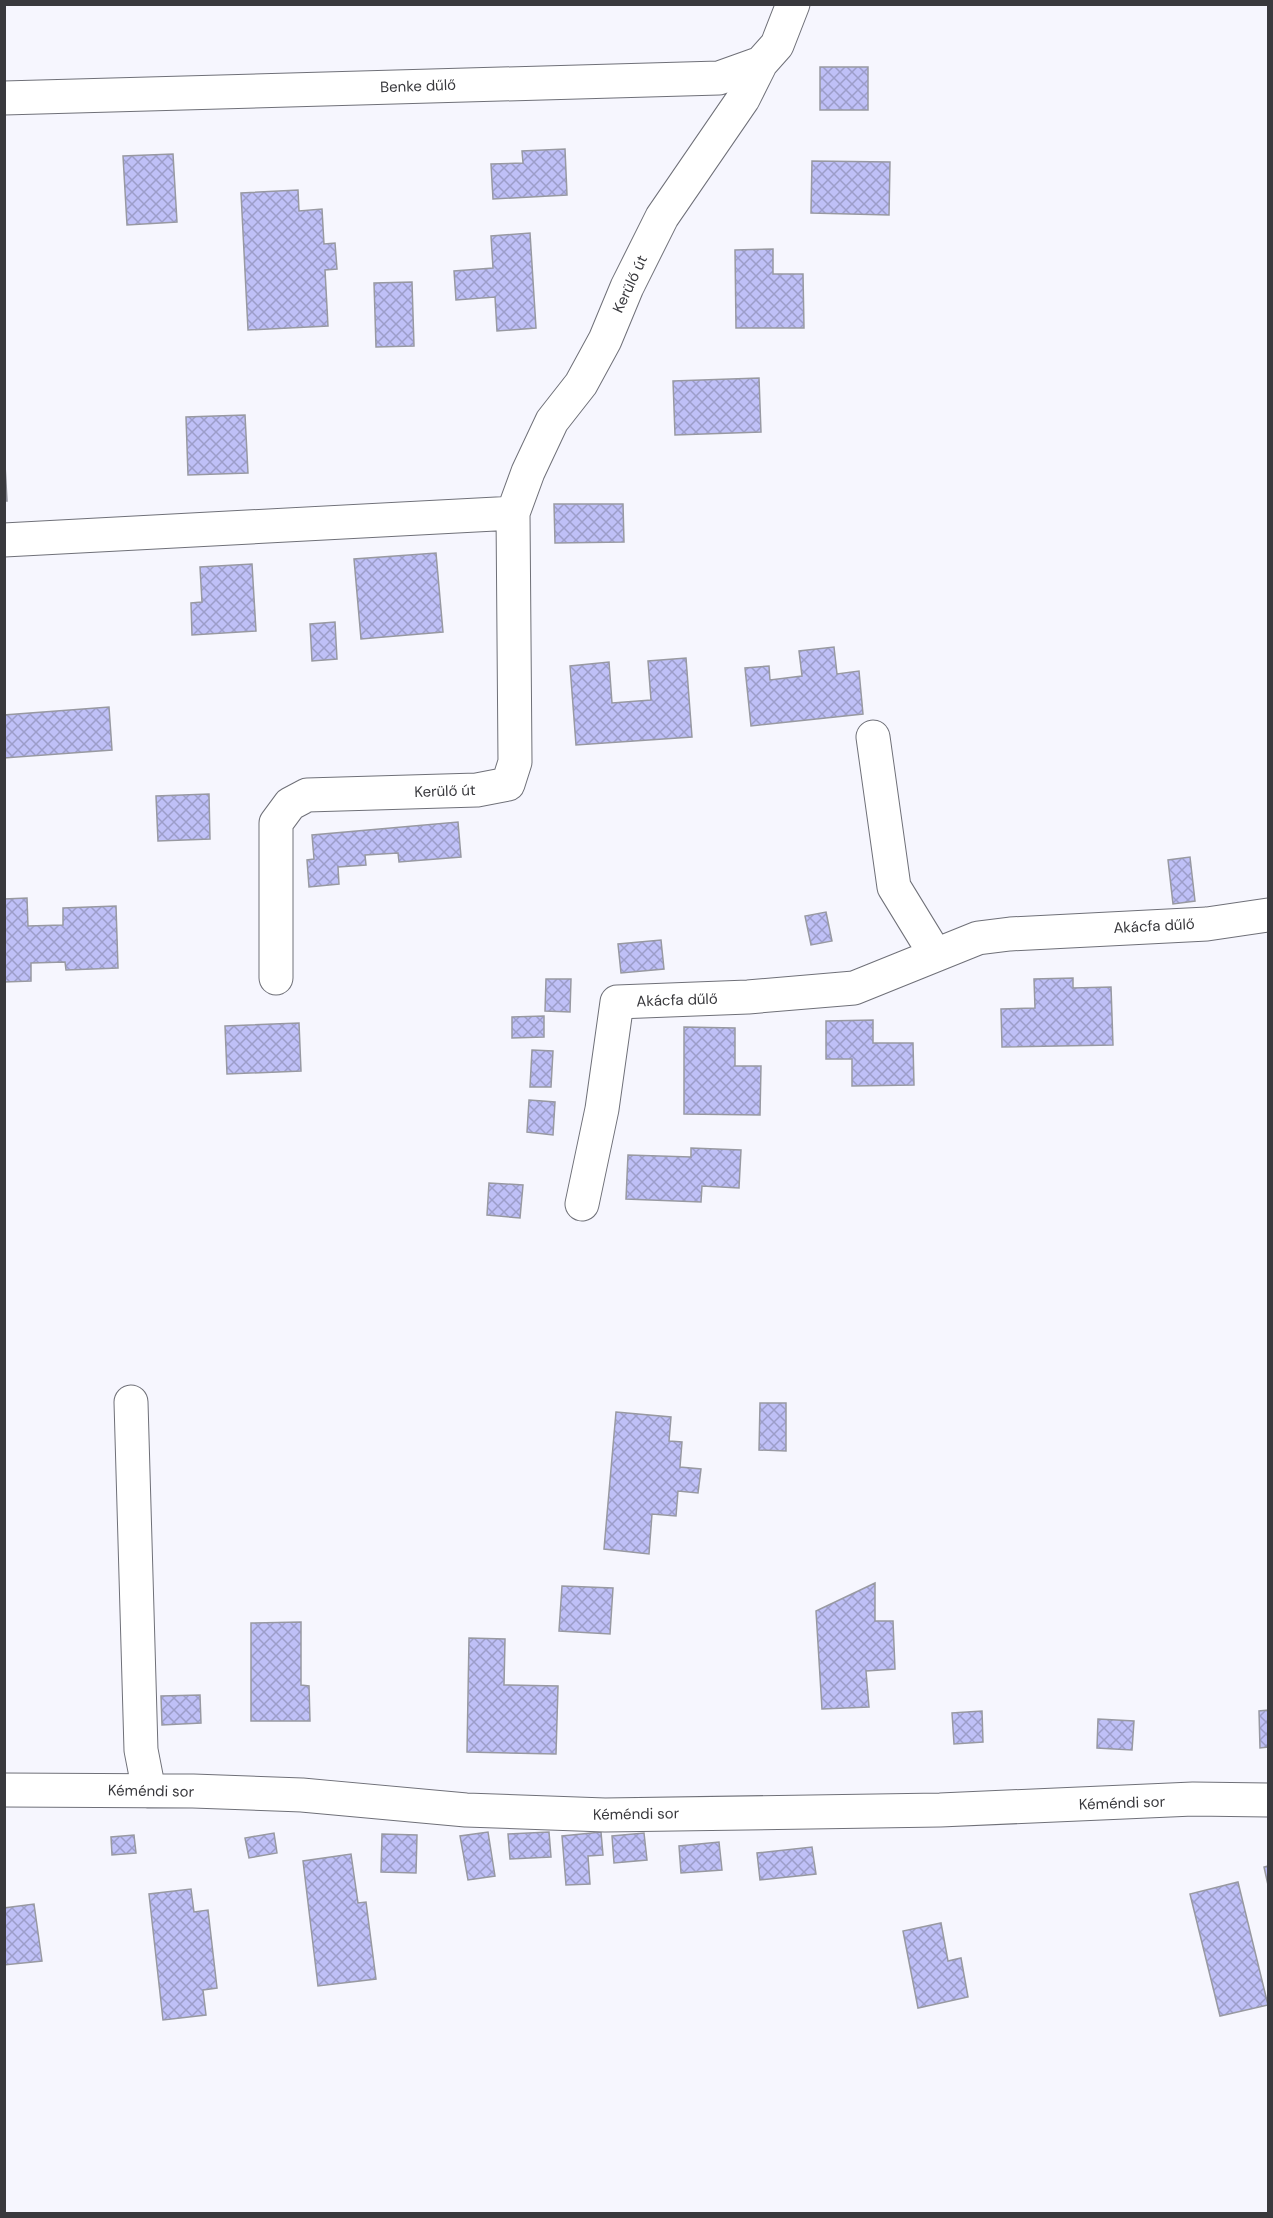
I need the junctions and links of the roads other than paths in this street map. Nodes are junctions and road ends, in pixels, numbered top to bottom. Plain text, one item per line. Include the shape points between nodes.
1 (793, 4) edge
2 (761, 63) junction
3 (4, 98) edge
4 (513, 513) junction
5 (4, 540) edge
6 (873, 737) dead end
7 (1269, 915) edge
8 (935, 954) junction
9 (276, 978) dead end
10 (582, 1204) dead end
11 (131, 1402) dead end
12 (4, 1790) edge
13 (150, 1791) junction
14 (1269, 1800) edge

1 - 2 street via 777,45
2 - 3 street, Benke dűlő via 719,78
2 - 4 street, Kerülő út via 743,99 662,217 605,340 581,384 552,422
4 - 5 street
4 - 9 street, Kerülő út via 515,762 508,784 477,790 307,795 290,804 276,823
6 - 8 street via 894,887
7 - 8 street, Akácfa dűlő via 1207,924 1010,934 978,938
8 - 10 street, Akácfa dűlő via 854,988 616,1002 602,1109
11 - 13 street via 141,1750
12 - 13 street, Kéméndi sor
13 - 14 street, Kéméndi sor via 303,1795 466,1810 604,1815

